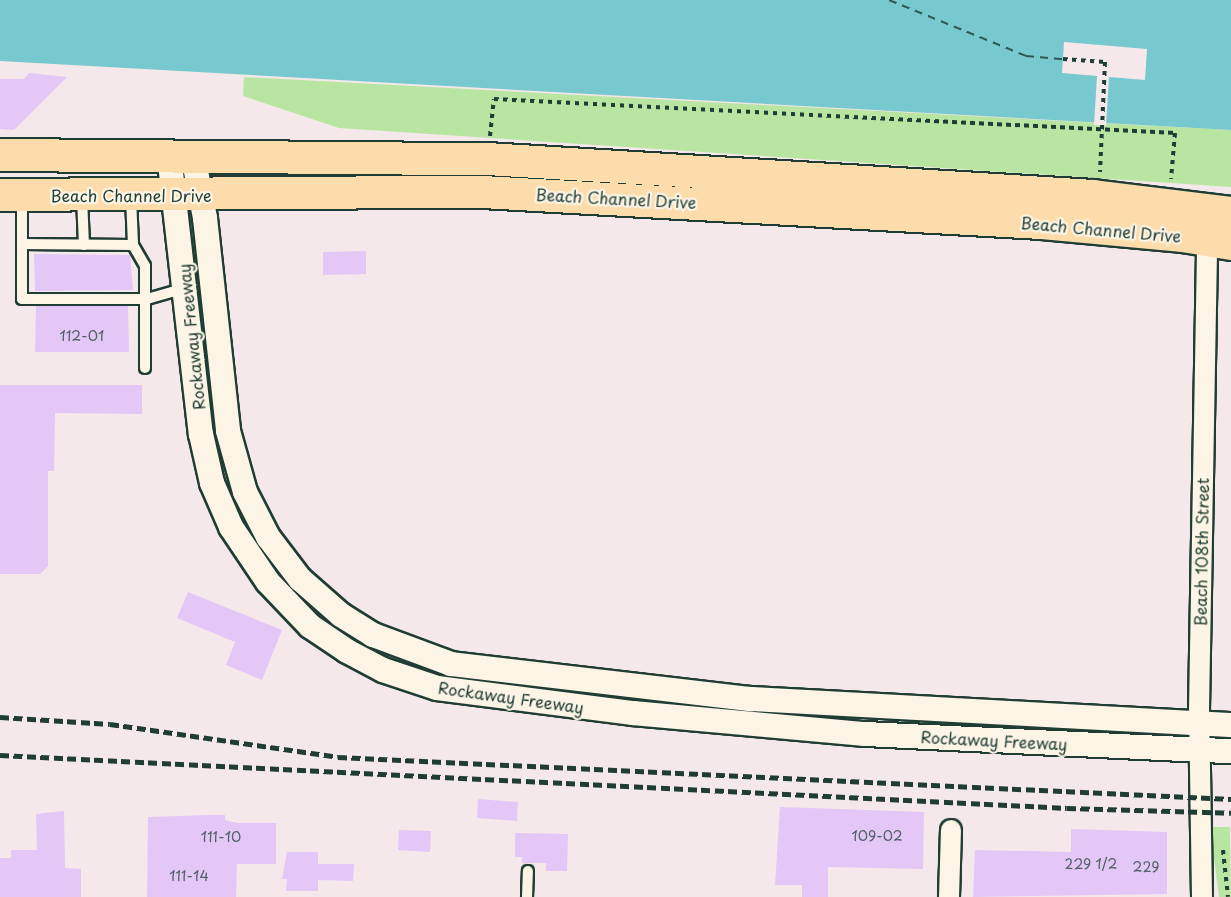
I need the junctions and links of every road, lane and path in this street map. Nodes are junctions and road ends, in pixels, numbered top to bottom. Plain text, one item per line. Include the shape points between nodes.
1 (1063, 59) dead end
2 (1101, 129) junction
3 (0, 154) edge
4 (181, 155) junction
5 (487, 159) junction
6 (1112, 174) dead end
7 (1180, 180) dead end
8 (11, 195) edge
9 (82, 195) junction
10 (131, 195) junction
11 (189, 195) junction
12 (1219, 210) edge
13 (1219, 242) edge
14 (22, 244) junction
15 (84, 245) junction
16 (133, 245) junction
17 (185, 288) junction
18 (147, 299) junction
19 (145, 368) dead end
20 (1200, 724) junction
21 (1231, 725) edge
22 (1199, 751) junction
23 (1231, 751) edge
24 (951, 830) dead end
25 (528, 871) dead end
26 (527, 897) edge
27 (949, 897) edge
28 (1202, 897) edge

1 - 2 path via 1105,62
2 - 5 path via 494,99
2 - 6 path via 1100,173
2 - 7 path via 1175,133 1170,178
3 - 4 main road, Beach Channel Drive
4 - 5 main road, Beach Channel Drive
4 - 11 street, Rockaway Freeway
5 - 12 main road, Beach Channel Drive via 1094,196
8 - 9 main road, Beach Channel Drive
8 - 14 lane
9 - 10 main road, Beach Channel Drive
9 - 15 lane
10 - 11 main road, Beach Channel Drive
10 - 16 lane
11 - 13 main road, Beach Channel Drive via 492,192 906,213
11 - 17 street, Rockaway Freeway
11 - 20 street, Rockaway Freeway via 228,431 245,492 268,537 300,579 341,615 373,635 451,664 728,696
12 - 13 street, Beach 108th Street
13 - 20 street, Beach 108th Street
14 - 15 lane
14 - 18 lane via 22,299
15 - 16 lane
16 - 18 lane via 145,266
17 - 18 lane
17 - 22 street, Rockaway Freeway via 204,450 231,527 253,564 294,612 328,639 383,670 459,692 710,721 865,734
18 - 19 lane
20 - 21 street, Rockaway Freeway
20 - 22 street, Beach 108th Street
22 - 23 street, Rockaway Freeway
22 - 28 street, Beach 108th Street
24 - 27 street
25 - 26 lane

